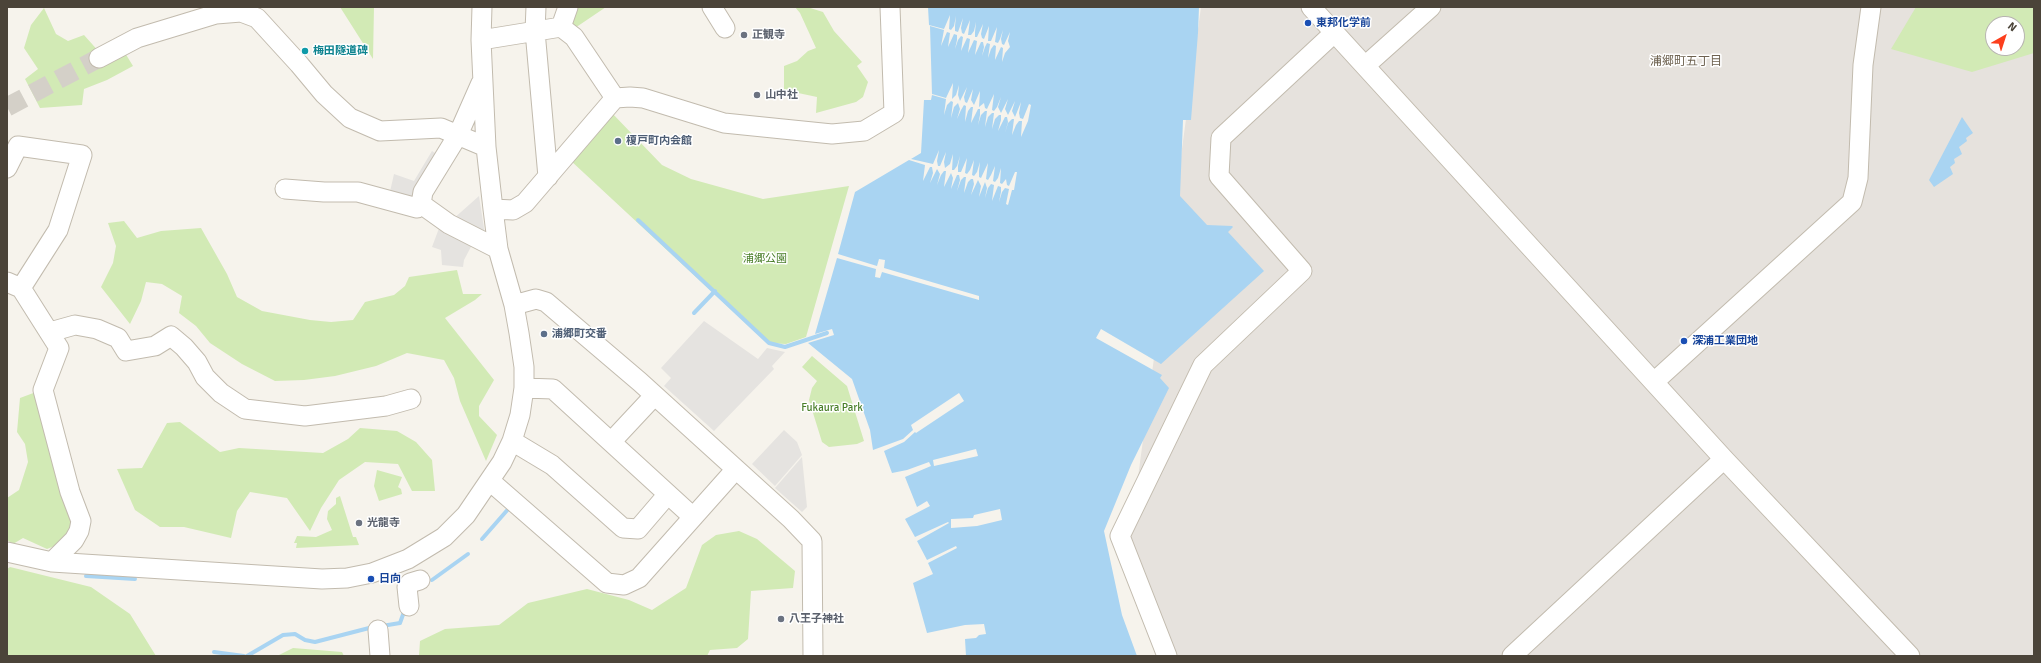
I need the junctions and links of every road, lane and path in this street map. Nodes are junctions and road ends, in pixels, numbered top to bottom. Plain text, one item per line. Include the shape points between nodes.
1 (482, 7) edge
2 (536, 7) edge
3 (568, 7) edge
4 (712, 7) edge
5 (890, 7) edge
6 (1311, 7) edge
7 (1431, 7) edge
8 (1871, 7) edge
9 (561, 27) junction
10 (725, 28) dead end
11 (535, 31) junction
12 (1334, 32) junction
13 (481, 40) junction
14 (99, 58) tunnel mouth
15 (1365, 66) junction
16 (483, 78) junction
17 (615, 98) junction
18 (458, 135) junction
19 (486, 147) junction
20 (7, 168) edge
21 (548, 177) junction
22 (285, 189) dead end
23 (421, 204) junction
24 (493, 209) junction
25 (498, 249) junction
26 (14, 285) edge
27 (514, 306) junction
28 (50, 332) junction
29 (1654, 382) junction
30 (524, 388) junction
31 (654, 396) junction
32 (411, 399) dead end
33 (512, 441) junction
34 (611, 442) junction
35 (1724, 459) junction
36 (736, 469) junction
37 (490, 481) junction
38 (668, 494) junction
39 (693, 517) junction
40 (7, 552) edge
41 (52, 562) junction
42 (420, 580) dead end
43 (409, 606) dead end
44 (378, 630) dead end
45 (380, 656) edge
46 (812, 656) edge
47 (1167, 656) edge
48 (1512, 656) edge
49 (1910, 656) edge

1 - 13 street
2 - 11 street
3 - 9 street
4 - 10 street
5 - 17 street via 894,113 864,131 832,134 724,123 643,98
6 - 12 street
7 - 15 street
8 - 29 street via 1863,65 1858,178 1852,202
9 - 11 street
9 - 17 street via 574,37
11 - 13 street
11 - 21 street
12 - 15 street
12 - 47 street via 1221,138 1219,176 1302,271 1203,365 1120,536
13 - 16 street
14 - 18 street via 137,38 216,14 241,12 257,18 324,94 350,118 380,130 441,128
15 - 29 street
16 - 18 street
16 - 19 street
17 - 21 street
18 - 19 street
18 - 23 street via 423,192
19 - 24 street
20 - 26 street via 18,146 82,155 58,230
21 - 24 street via 525,202 513,210
22 - 23 street via 358,192 417,208
23 - 25 street via 448,224
24 - 25 street
25 - 27 street
26 - 28 street
27 - 30 street via 524,367
27 - 31 street via 536,299 546,302
28 - 32 street via 75,325 97,328 118,338 126,351 155,346 172,336 197,362 205,377 221,393 245,409 305,416 386,406
28 - 41 street via 59,348 43,390 70,492 81,521 74,540
29 - 35 street
30 - 33 street via 520,415
30 - 34 street via 553,388
31 - 34 street
31 - 36 street
33 - 37 street
33 - 38 street via 552,465 623,528 638,529
34 - 38 street
35 - 48 street
35 - 49 street
36 - 39 street
36 - 46 street via 812,541
37 - 39 street via 607,583 624,585 639,578
37 - 41 street via 466,515 444,537 408,559 372,573 347,578 322,579
38 - 39 street
40 - 41 street
42 - 43 street via 406,587
44 - 45 street

